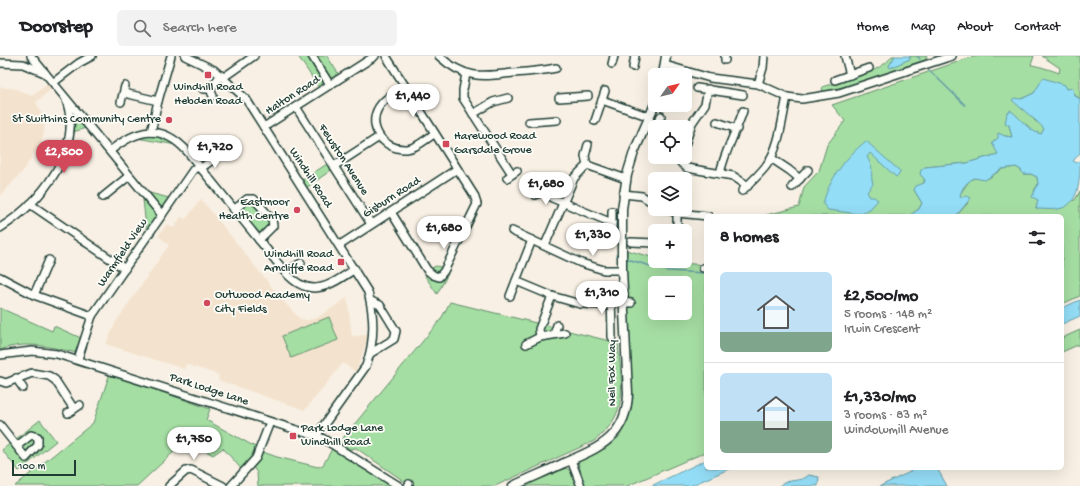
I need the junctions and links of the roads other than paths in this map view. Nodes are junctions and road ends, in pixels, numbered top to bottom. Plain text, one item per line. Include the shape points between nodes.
1 (28, 56) edge
2 (31, 56) edge
3 (92, 56) edge
4 (171, 56) edge
5 (184, 56) edge
6 (254, 56) edge
7 (312, 56) edge
8 (375, 56) edge
9 (386, 56) edge
10 (439, 56) edge
11 (614, 56) edge
12 (634, 56) edge
13 (666, 56) edge
14 (764, 56) edge
15 (845, 56) edge
16 (952, 56) edge
17 (243, 59) edge
18 (931, 59) edge
19 (0, 63) edge
20 (23, 64) junction
21 (612, 64) dead end
22 (633, 67) dead end
23 (556, 68) dead end
24 (664, 68) edge
25 (869, 68) dead end
26 (692, 73) edge
27 (47, 74) junction
28 (466, 74) junction
29 (850, 75) junction
30 (222, 76) junction
31 (835, 80) dead end
32 (54, 82) junction
33 (758, 84) junction
34 (330, 85) junction
35 (405, 86) junction
36 (697, 88) dead end
37 (708, 90) junction
38 (209, 91) dead end
39 (604, 91) dead end
40 (64, 95) junction
41 (743, 95) dead end
42 (588, 96) dead end
43 (787, 96) junction
44 (508, 98) dead end
45 (559, 98) dead end
46 (602, 100) junction
47 (158, 101) junction
48 (121, 102) dead end
49 (296, 107) junction
50 (743, 111) dead end
51 (652, 112) edge
52 (473, 114) junction
53 (650, 117) junction
54 (84, 120) junction
55 (557, 120) dead end
56 (595, 121) dead end
57 (529, 122) dead end
58 (717, 122) dead end
59 (692, 123) edge
60 (70, 125) junction
61 (264, 127) junction
62 (737, 129) junction
63 (152, 132) junction
64 (434, 134) junction
65 (378, 137) junction
66 (588, 145) dead end
67 (110, 151) junction
68 (219, 155) dead end
69 (771, 158) junction
70 (682, 164) edge
71 (587, 165) junction
72 (334, 166) junction
73 (199, 167) junction
74 (457, 169) junction
75 (808, 170) dead end
76 (512, 174) dead end
77 (720, 174) junction
78 (129, 176) junction
79 (626, 179) junction
80 (800, 179) junction
81 (748, 186) junction
82 (792, 187) dead end
83 (742, 192) dead end
84 (624, 194) junction
85 (535, 195) dead end
86 (103, 196) dead end
87 (648, 200) edge
88 (563, 203) junction
89 (30, 204) junction
90 (234, 210) junction
91 (612, 211) dead end
92 (391, 212) junction
93 (692, 214) edge
94 (162, 216) junction
95 (704, 216) edge
96 (371, 224) junction
97 (0, 228) edge
98 (512, 231) dead end
99 (259, 240) junction
100 (532, 240) junction
101 (631, 242) dead end
102 (648, 243) edge
103 (340, 245) junction
104 (546, 245) junction
105 (48, 260) dead end
106 (301, 263) dead end
107 (125, 268) junction
108 (355, 269) junction
109 (622, 270) junction
110 (285, 272) junction
111 (0, 277) edge
112 (516, 281) junction
113 (611, 292) dead end
114 (34, 295) junction
115 (510, 296) dead end
116 (552, 296) junction
117 (371, 300) junction
118 (612, 305) junction
119 (92, 316) junction
120 (557, 325) dead end
121 (565, 333) dead end
122 (554, 334) junction
123 (540, 337) junction
124 (612, 337) dead end
125 (526, 344) dead end
126 (371, 353) junction
127 (0, 355) edge
128 (78, 359) junction
129 (16, 378) junction
130 (0, 381) edge
131 (23, 388) dead end
132 (74, 409) dead end
133 (270, 422) junction
134 (0, 425) edge
135 (316, 436) junction
136 (15, 444) dead end
137 (571, 460) junction
138 (169, 486) edge
139 (222, 486) edge
140 (231, 486) edge
141 (399, 486) edge
142 (513, 486) edge
143 (581, 486) edge

1 - 20 street
2 - 27 street
3 - 32 street
4 - 47 street
5 - 30 street, Windhill Road via 201,62
6 - 17 street
7 - 34 street
8 - 34 street, Halton Road
9 - 35 street
10 - 28 street
11 - 21 street
12 - 22 street
13 - 24 main road
14 - 33 street
15 - 29 street
16 - 18 street
17 - 30 street
18 - 43 street via 839,93 802,99
19 - 20 street
20 - 27 street
23 - 28 street via 484,77
25 - 29 street
26 - 33 street
27 - 32 street
28 - 52 street via 463,98
29 - 31 street
30 - 38 street
30 - 61 street, Windhill Road via 246,99
32 - 40 street
33 - 43 street
34 - 49 street, Halton Road
35 - 64 street
35 - 65 street via 379,108 375,120
36 - 37 street
37 - 41 street
37 - 59 street via 705,104
39 - 46 street
40 - 54 street
40 - 60 street via 69,108
42 - 45 street
43 - 69 street
44 - 52 street via 493,102
46 - 53 street
46 - 56 street
47 - 48 street via 125,90
47 - 63 street
49 - 61 street, Halton Road
49 - 72 street, Fewston Avenue
50 - 62 street
51 - 53 main road, Neil Fox Way
52 - 76 street
53 - 79 main road, Neil Fox Way via 634,152
54 - 60 street via 77,119
54 - 67 street
55 - 57 street
58 - 62 street
60 - 89 street via 67,148 63,156 51,178
61 - 103 street, Windhill Road
62 - 77 street via 723,158
63 - 67 street via 131,137
63 - 73 street via 176,140
64 - 65 street via 409,149 390,146
64 - 74 street
65 - 72 street
66 - 71 street via 585,156
67 - 78 street
68 - 73 street, Warmfield View
69 - 80 street
69 - 81 street
70 - 77 street via 687,168
71 - 79 street
71 - 88 street via 574,178
72 - 96 street, Fewston Avenue
73 - 90 street
73 - 94 street, Warmfield View via 193,170
74 - 92 street, Gisburn Road
74 - 92 street via 476,198 477,204 444,271 439,276 429,273
75 - 80 street
77 - 81 street via 733,176
78 - 86 street
78 - 94 street
79 - 84 main road, Neil Fox Way
80 - 82 street
81 - 83 street
84 - 87 street via 642,196
84 - 109 main road, Neil Fox Way via 621,218
85 - 88 street via 547,189 551,197
88 - 91 street via 612,226
88 - 104 street
89 - 97 street
89 - 107 street
90 - 99 street
90 - 99 street via 251,198 256,200 272,219 271,230
92 - 96 street, Gisburn Road
93 - 95 street
94 - 107 street, Warmfield View
96 - 103 street, Gisburn Road
98 - 100 street
99 - 110 street
100 - 104 street
100 - 112 street
101 - 102 street
103 - 108 street, Windhill Road
104 - 109 street via 586,265 604,270
105 - 114 street
106 - 110 street
107 - 119 street, Warmfield View
108 - 110 street via 331,285 314,288 297,283
108 - 117 street, Windhill Road via 365,284
109 - 137 main road, Neil Fox Way via 627,302 627,404 616,432
111 - 114 street
112 - 115 street
112 - 116 street
113 - 118 street
114 - 119 street
116 - 118 street via 580,304
116 - 123 street via 539,329
117 - 126 street, Windhill Road via 374,333
117 - 126 street, Windhill Road via 380,305 396,331 394,339
118 - 124 street
119 - 128 street, Warmfield View
120 - 122 street
121 - 122 street
122 - 123 street
123 - 125 street
126 - 135 street, Windhill Road via 360,377
127 - 128 street, Park Lodge Lane via 44,352
128 - 133 street, Park Lodge Lane
129 - 130 street via 6,383
129 - 131 street
129 - 132 street via 32,373 49,376 55,380
133 - 135 street, Park Lodge Lane
133 - 140 street via 256,458
134 - 136 street
135 - 141 street, Park Lodge Lane via 355,453 373,474
137 - 142 main road, Neil Fox Way
137 - 143 street
138 - 139 street via 186,471 191,470

